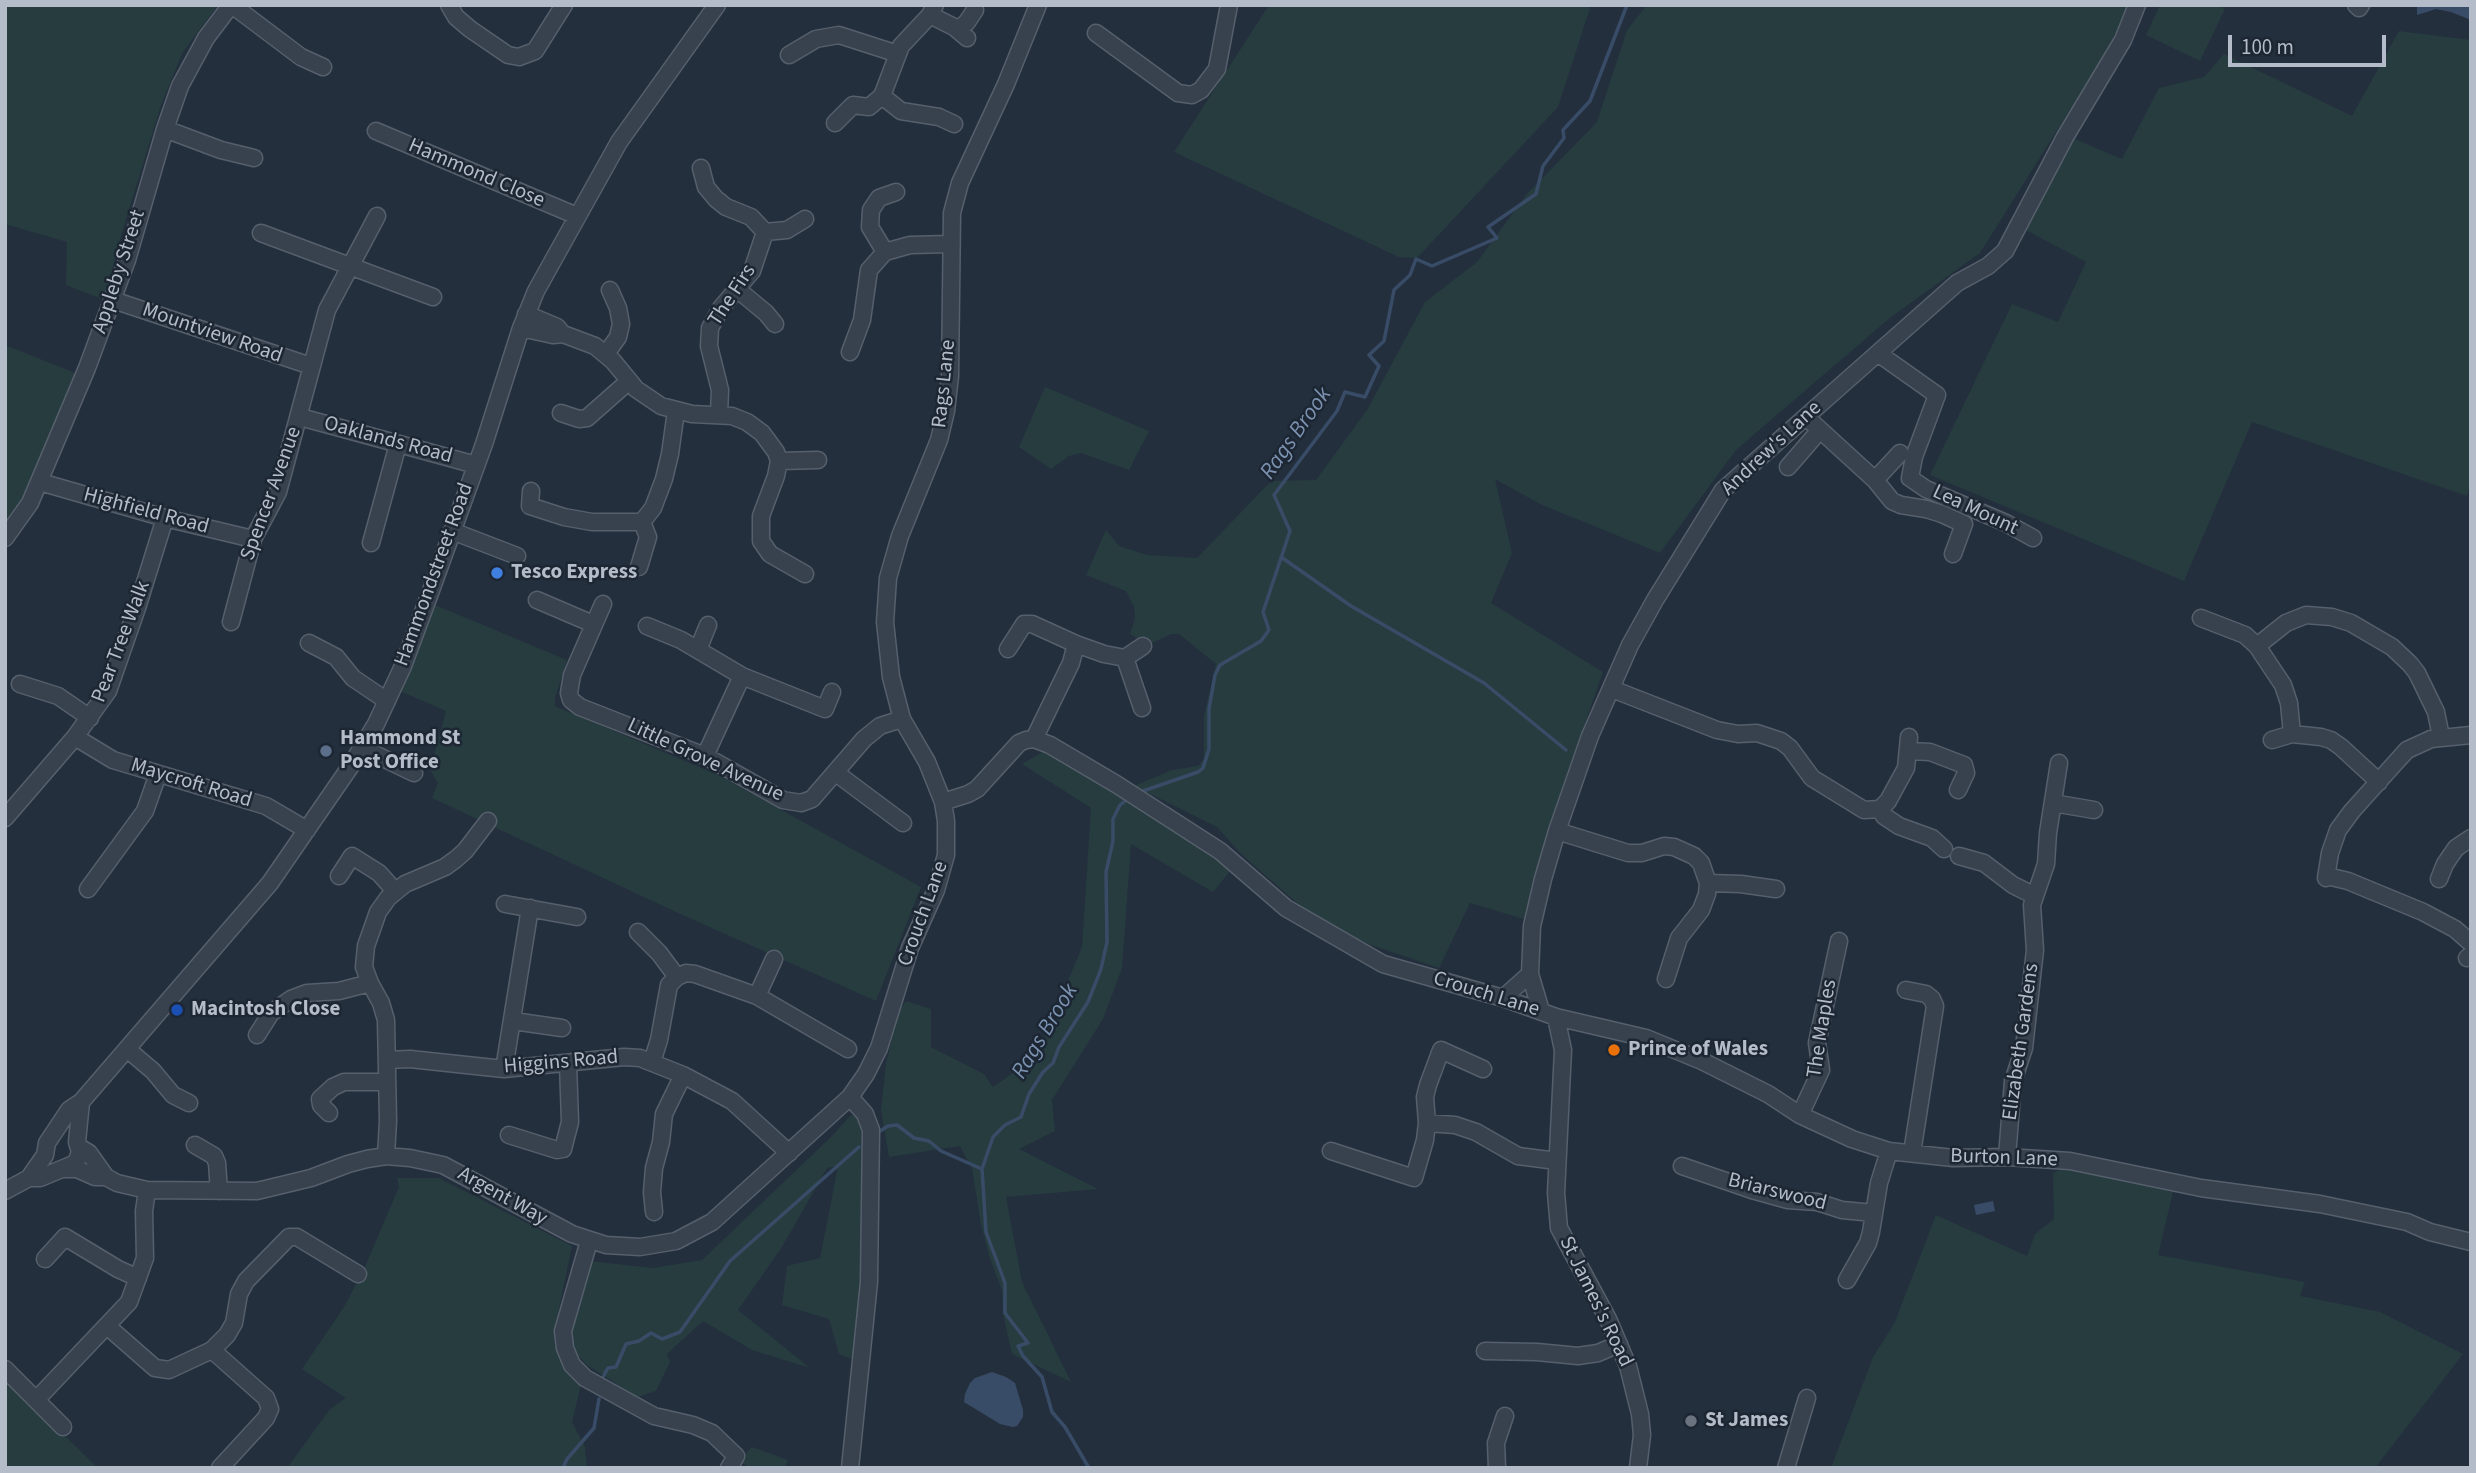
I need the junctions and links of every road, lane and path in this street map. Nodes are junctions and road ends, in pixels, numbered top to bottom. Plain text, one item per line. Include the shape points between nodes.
1 (232, 5) edge
2 (449, 5) edge
3 (564, 5) edge
4 (717, 5) edge
5 (1038, 5) edge
6 (1229, 5) edge
7 (2137, 5) edge
8 (932, 10) edge
9 (975, 10) dead end
10 (1096, 33) dead end
11 (898, 54) junction
12 (789, 55) dead end
13 (323, 66) dead end
14 (883, 96) junction
15 (835, 123) dead end
16 (954, 124) dead end
17 (165, 129) junction
18 (376, 131) dead end
19 (254, 158) dead end
20 (701, 168) dead end
21 (896, 192) dead end
22 (377, 216) dead end
23 (576, 216) junction
24 (805, 219) dead end
25 (765, 232) junction
26 (261, 233) dead end
27 (950, 244) junction
28 (885, 252) junction
29 (349, 267) junction
30 (737, 289) junction
31 (610, 290) dead end
32 (433, 297) dead end
33 (113, 300) junction
34 (523, 321) junction
35 (775, 324) dead end
36 (850, 352) dead end
37 (606, 354) junction
38 (1880, 354) junction
39 (312, 366) junction
40 (629, 381) junction
41 (676, 411) junction
42 (561, 413) dead end
43 (719, 414) junction
44 (1806, 416) junction
45 (300, 417) junction
46 (1819, 430) junction
47 (398, 444) junction
48 (1900, 453) dead end
49 (818, 460) dead end
50 (779, 461) junction
51 (477, 465) junction
52 (1788, 467) dead end
53 (1875, 480) junction
54 (40, 482) junction
55 (531, 491) dead end
56 (165, 518) junction
57 (642, 522) junction
58 (452, 531) junction
59 (5, 538) edge
60 (2033, 538) dead end
61 (253, 539) junction
62 (371, 543) dead end
63 (1953, 554) dead end
64 (517, 556) dead end
65 (639, 567) dead end
66 (805, 574) dead end
67 (537, 600) dead end
68 (603, 604) dead end
69 (2201, 618) dead end
70 (230, 622) dead end
71 (593, 624) junction
72 (708, 625) dead end
73 (647, 626) dead end
74 (309, 643) dead end
75 (1076, 644) junction
76 (1143, 646) dead end
77 (2257, 646) junction
78 (1008, 649) dead end
79 (698, 650) junction
80 (1125, 658) junction
81 (742, 676) junction
82 (20, 684) dead end
83 (1612, 689) junction
84 (832, 692) dead end
85 (387, 701) junction
86 (1142, 708) dead end
87 (90, 718) junction
88 (902, 719) junction
89 (2292, 734) junction
90 (2471, 735) edge
91 (75, 737) junction
92 (2441, 737) junction
93 (1034, 739) junction
94 (2272, 740) dead end
95 (362, 748) junction
96 (705, 756) junction
97 (2059, 763) dead end
98 (414, 773) dead end
99 (836, 773) junction
100 (158, 774) junction
101 (2379, 782) junction
102 (1958, 790) dead end
103 (943, 802) junction
104 (2053, 803) junction
105 (1880, 809) junction
106 (2094, 810) dead end
107 (5, 818) edge
108 (488, 821) dead end
109 (903, 823) dead end
110 (307, 830) junction
111 (1557, 831) junction
112 (2471, 838) edge
113 (339, 876) dead end
114 (2439, 879) dead end
115 (1708, 883) junction
116 (88, 889) dead end
117 (1776, 889) dead end
118 (395, 891) junction
119 (2035, 896) junction
120 (505, 904) dead end
121 (530, 908) junction
122 (577, 917) dead end
123 (638, 932) dead end
124 (1839, 941) dead end
125 (2470, 952) edge
126 (774, 959) dead end
127 (1530, 974) junction
128 (677, 977) junction
129 (1666, 979) dead end
130 (370, 983) junction
131 (1906, 990) dead end
132 (757, 996) junction
133 (1503, 998) junction
134 (1549, 1014) junction
135 (513, 1021) junction
136 (1587, 1024) junction
137 (562, 1028) dead end
138 (257, 1035) dead end
139 (127, 1049) junction
140 (848, 1049) dead end
141 (1563, 1050) junction
142 (387, 1060) junction
143 (652, 1062) junction
144 (568, 1064) junction
145 (505, 1069) junction
146 (1483, 1069) dead end
147 (683, 1076) junction
148 (387, 1082) junction
149 (850, 1097) junction
150 (81, 1102) junction
151 (189, 1103) dead end
152 (329, 1113) dead end
153 (1800, 1115) junction
154 (1427, 1123) junction
155 (509, 1136) dead end
156 (50, 1138) junction
157 (78, 1144) junction
158 (195, 1145) dead end
159 (1889, 1151) junction
160 (1331, 1152) dead end
161 (789, 1153) junction
162 (1912, 1153) junction
163 (45, 1155) junction
164 (386, 1156) junction
165 (2007, 1157) junction
166 (1558, 1161) junction
167 (1682, 1166) dead end
168 (63, 1169) junction
169 (106, 1177) junction
170 (29, 1178) junction
171 (147, 1190) junction
172 (5, 1191) edge
173 (219, 1191) junction
174 (654, 1212) dead end
175 (1874, 1213) junction
176 (589, 1241) junction
177 (2471, 1242) edge
178 (45, 1259) dead end
179 (359, 1274) dead end
180 (138, 1278) junction
181 (1847, 1280) dead end
182 (107, 1326) junction
183 (1619, 1345) junction
184 (212, 1350) junction
185 (1486, 1351) dead end
186 (5, 1369) edge
187 (1807, 1398) dead end
188 (37, 1399) junction
189 (1505, 1416) dead end
190 (63, 1427) dead end
191 (732, 1462) edge
192 (219, 1468) edge
193 (850, 1468) edge
194 (1497, 1468) edge
195 (1638, 1468) edge
196 (1786, 1468) edge

1 - 13 street via 301,57
1 - 17 street, Appleby Street via 187,71
2 - 3 street via 470,29 508,55 519,57 535,51
4 - 23 street, Hammondstreet Road via 640,112
5 - 27 street, Rags Lane via 960,183
6 - 10 street via 1217,69 1192,95 1178,93
7 - 38 street, Andrew's Lane via 2123,40 2005,251 1957,283
8 - 9 street via 962,34
8 - 11 street
11 - 12 street via 839,35 816,39
11 - 14 street
14 - 15 street via 869,107 853,105
14 - 16 street via 901,111
17 - 19 street
17 - 33 street, Appleby Street
18 - 23 street, Hammond Close
20 - 25 street via 706,187 716,200 751,217
21 - 28 street via 879,198 869,216 873,234
22 - 29 street, Spencer Avenue
23 - 34 street, Hammondstreet Road
24 - 25 street via 787,229
25 - 30 street, The Firs via 752,271
26 - 29 street
27 - 28 street via 910,245
27 - 88 street, Rags Lane via 946,411 892,559 887,589 887,655
28 - 36 street via 869,270 862,320
29 - 32 street
29 - 39 street, Spencer Avenue via 332,299
30 - 35 street
30 - 43 street, The Firs via 716,315 709,334 720,390
31 - 37 street via 621,324
33 - 39 street, Mountview Road
33 - 54 street, Appleby Street
34 - 37 street via 553,335 588,343
34 - 51 street, Hammondstreet Road
37 - 40 street
38 - 44 street, Andrew's Lane
38 - 60 street, Lea Mount via 1937,395 1910,478
39 - 45 street, Spencer Avenue
40 - 41 street via 652,401
40 - 42 street via 587,418
41 - 43 street
41 - 57 street via 664,479
43 - 50 street via 741,419 762,433
44 - 46 street
44 - 83 street, Andrew's Lane via 1723,490 1655,600
45 - 47 street, Oaklands Road
45 - 61 street, Spencer Avenue via 278,492
46 - 52 street
46 - 53 street
47 - 51 street, Oaklands Road
47 - 62 street
48 - 53 street
49 - 50 street
50 - 66 street via 761,516 761,541 770,554
51 - 58 street, Hammondstreet Road
53 - 63 street via 1900,505 1926,509 1964,524
54 - 56 street, Highfield Road
54 - 59 street, Appleby Street
55 - 57 street via 530,506 564,517
56 - 61 street, Highfield Road
56 - 87 street, Pear Tree Walk via 108,691
57 - 65 street via 648,537
58 - 64 street
58 - 85 street, Hammondstreet Road
61 - 70 street, Spencer Avenue
67 - 71 street
68 - 71 street
69 - 77 street via 2245,635
71 - 96 street, Little Grove Avenue via 572,675 571,700
72 - 79 street
73 - 79 street
74 - 85 street via 336,657 354,678
75 - 78 street via 1040,626 1024,624
75 - 80 street
75 - 93 street
76 - 80 street
77 - 89 street via 2283,685
77 - 92 street via 2286,623 2306,615 2351,623 2392,647 2410,664 2436,712
79 - 81 street
80 - 86 street
81 - 84 street via 825,709
81 - 96 street
82 - 87 street via 58,696
83 - 105 street via 1717,730 1770,736 1790,748 1812,778 1861,809
83 - 111 street, Andrew's Lane via 1590,736
85 - 95 street, Hammondstreet Road
87 - 91 street, Pear Tree Walk
88 - 99 street, Little Grove Avenue via 880,726 864,738
88 - 103 street, Rags Lane
89 - 94 street
89 - 101 street via 2331,740
90 - 92 street
91 - 100 street, Maycroft Road via 113,760
91 - 107 street, Pear Tree Walk
92 - 101 street via 2407,750
93 - 103 street via 1013,749 977,789
93 - 133 street, Crouch Lane via 1116,784 1220,852 1286,908 1352,948 1383,964
95 - 98 street
95 - 110 street, Hammondstreet Road
96 - 99 street, Little Grove Avenue via 802,809
97 - 104 street, Elizabeth Gardens
99 - 109 street
100 - 110 street, Maycroft Road via 266,806
100 - 116 street via 145,811
101 - 125 street via 2338,830 2327,877 2423,912 2455,929
102 - 105 street via 1966,773 1964,765 1909,744 1906,768
103 - 149 street, Crouch Lane via 947,839 942,873 878,1048
104 - 106 street
104 - 119 street, Elizabeth Gardens via 2046,864
105 - 119 street via 1899,826 1932,838 1951,853 1984,863
108 - 118 street via 456,859
110 - 139 street, Hammondstreet Road via 270,883
111 - 115 street via 1628,853 1664,846 1684,850 1701,863
111 - 127 street, Andrew's Lane via 1535,908
112 - 114 street via 2456,848
113 - 118 street via 352,856 379,873
115 - 117 street
115 - 129 street via 1700,910 1673,951
118 - 130 street via 378,912 366,946 364,967
119 - 165 street, Elizabeth Gardens via 2027,1031 2013,1081
120 - 121 street
121 - 122 street
121 - 135 street
123 - 128 street
124 - 153 street, The Maples via 1817,1043 1821,1070
126 - 132 street
127 - 133 street
127 - 134 street, Andrew's Lane
128 - 132 street via 695,974
128 - 143 street via 668,989
130 - 138 street via 291,999 271,1013
130 - 142 street via 384,1011
131 - 162 street via 1926,994 1935,1006
132 - 140 street
133 - 134 street, Crouch Lane
134 - 136 street, Burton Lane
134 - 141 street, St James's Road
135 - 137 street
135 - 145 street
136 - 141 street
136 - 153 street, Burton Lane via 1646,1038 1702,1060
139 - 150 street, Hammondstreet Road
139 - 151 street via 173,1095
141 - 166 street, St James's Road
142 - 145 street, Higgins Road
142 - 148 street
143 - 144 street, Higgins Road via 624,1057
143 - 147 street, Higgins Road
144 - 145 street, Higgins Road
144 - 155 street via 570,1122 563,1149
146 - 154 street via 1441,1050 1425,1097
147 - 161 street, Higgins Road via 732,1101
147 - 174 street via 664,1114 653,1168
148 - 152 street via 344,1082 333,1087 320,1098
148 - 164 street
149 - 161 street, Argent Way
149 - 193 street via 865,1114 871,1130 869,1282
150 - 156 street, Hammondstreet Road via 69,1110
150 - 157 street
153 - 159 street, Burton Lane
154 - 160 street via 1414,1178
154 - 166 street via 1476,1132 1518,1156
156 - 157 street via 68,1135
156 - 163 street, Hammondstreet Road
157 - 168 street via 79,1158
157 - 169 street
158 - 173 street via 214,1156
159 - 162 street, Burton Lane
159 - 175 street
161 - 176 street, Argent Way via 712,1222 688,1236 640,1247
162 - 165 street, Burton Lane
163 - 168 street via 51,1165
163 - 170 street, Hammondstreet Road
164 - 173 street, Argent Way via 257,1191
164 - 176 street, Argent Way via 443,1165
165 - 177 street, Burton Lane via 2070,1161 2201,1188 2320,1204 2407,1222
166 - 183 street, St James's Road via 1559,1228
167 - 175 street, Briarswood via 1788,1200
168 - 169 street, Argent Way
168 - 170 street, Hammondstreet Road
169 - 171 street, Argent Way
170 - 172 street, Hammondstreet Road
171 - 173 street, Argent Way
171 - 180 street via 146,1251
175 - 181 street via 1868,1243
176 - 191 street via 563,1331 572,1365 585,1378 654,1416 712,1433
178 - 180 street via 65,1237
179 - 184 street via 297,1237 289,1237 246,1281 231,1329
180 - 182 street via 129,1301
182 - 184 street via 159,1370 169,1370
182 - 188 street
183 - 185 street via 1578,1356
183 - 195 street, St James's Road via 1640,1414
184 - 192 street via 265,1398 270,1409
186 - 188 street
187 - 196 street
188 - 190 street
189 - 194 street via 1496,1443

